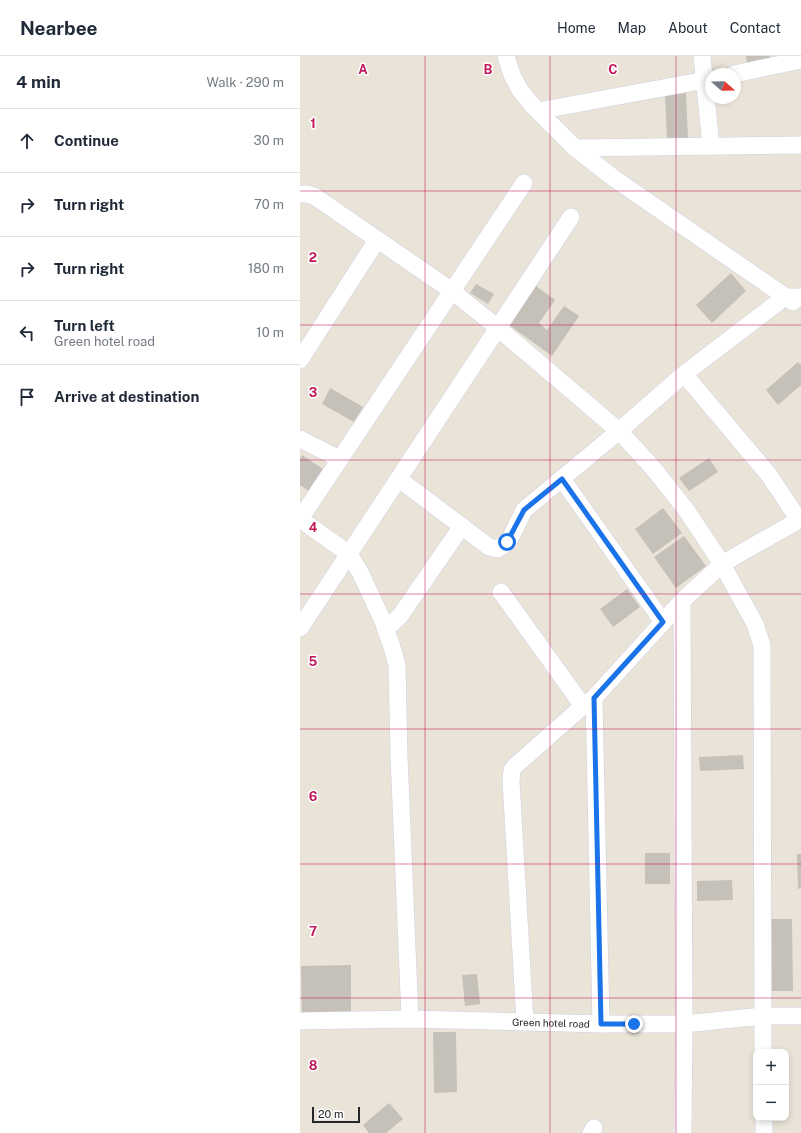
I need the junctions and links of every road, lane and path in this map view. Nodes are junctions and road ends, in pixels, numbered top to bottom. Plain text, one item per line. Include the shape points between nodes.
1 (506, 56) edge
2 (702, 56) edge
3 (801, 60) edge
4 (705, 68) edge
5 (741, 73) edge
6 (705, 80) edge
7 (709, 104) edge
8 (538, 111) junction
9 (801, 145) edge
10 (711, 146) junction
11 (575, 148) junction
12 (524, 183) dead end
13 (300, 194) edge
14 (572, 217) dead end
15 (377, 240) junction
16 (452, 291) junction
17 (793, 297) edge
18 (801, 307) edge
19 (498, 328) junction
20 (302, 351) edge
21 (684, 374) junction
22 (619, 431) junction
23 (300, 438) edge
24 (340, 459) junction
25 (399, 478) junction
26 (562, 479) junction
27 (300, 519) edge
28 (800, 520) edge
29 (462, 526) junction
30 (349, 554) junction
31 (722, 564) junction
32 (501, 592) dead end
33 (682, 601) junction
34 (663, 622) junction
35 (300, 628) edge
36 (386, 629) junction
37 (589, 702) junction
38 (763, 1016) junction
39 (801, 1016) edge
40 (410, 1019) junction
41 (300, 1021) edge
42 (525, 1022) junction
43 (601, 1024) junction
44 (684, 1024) junction
45 (763, 1049) edge
46 (764, 1121) edge
47 (683, 1133) edge
48 (764, 1133) edge

1 - 8 street via 520,90
2 - 4 street
3 - 5 street
6 - 8 street
7 - 10 street
8 - 11 street
9 - 10 street
10 - 11 street
11 - 17 street via 615,179
12 - 16 street
13 - 15 street via 314,196
14 - 19 street
15 - 16 street
15 - 20 street
16 - 19 street
16 - 24 street
17 - 18 street
17 - 21 street
19 - 22 street
19 - 25 street
21 - 22 street
21 - 28 street via 769,475
22 - 26 street
22 - 31 street via 663,480
23 - 24 street
24 - 27 street
25 - 29 street
25 - 30 street
26 - 29 street via 524,510 510,539 500,548 490,547
26 - 34 street
27 - 30 street
28 - 31 street
29 - 36 street via 400,616
30 - 35 street
30 - 36 street via 374,599
31 - 33 street
31 - 38 street via 755,624 762,645
32 - 37 street
33 - 34 street
33 - 44 street
34 - 37 street
36 - 40 street via 397,665
37 - 42 street via 515,766 511,774
37 - 43 street
38 - 39 street, Green hotel road
38 - 44 street, Green hotel road
38 - 45 street
40 - 41 street, Green hotel road
40 - 42 street, Green hotel road
42 - 43 street, Green hotel road
43 - 44 street, Green hotel road
44 - 47 street
46 - 48 street

